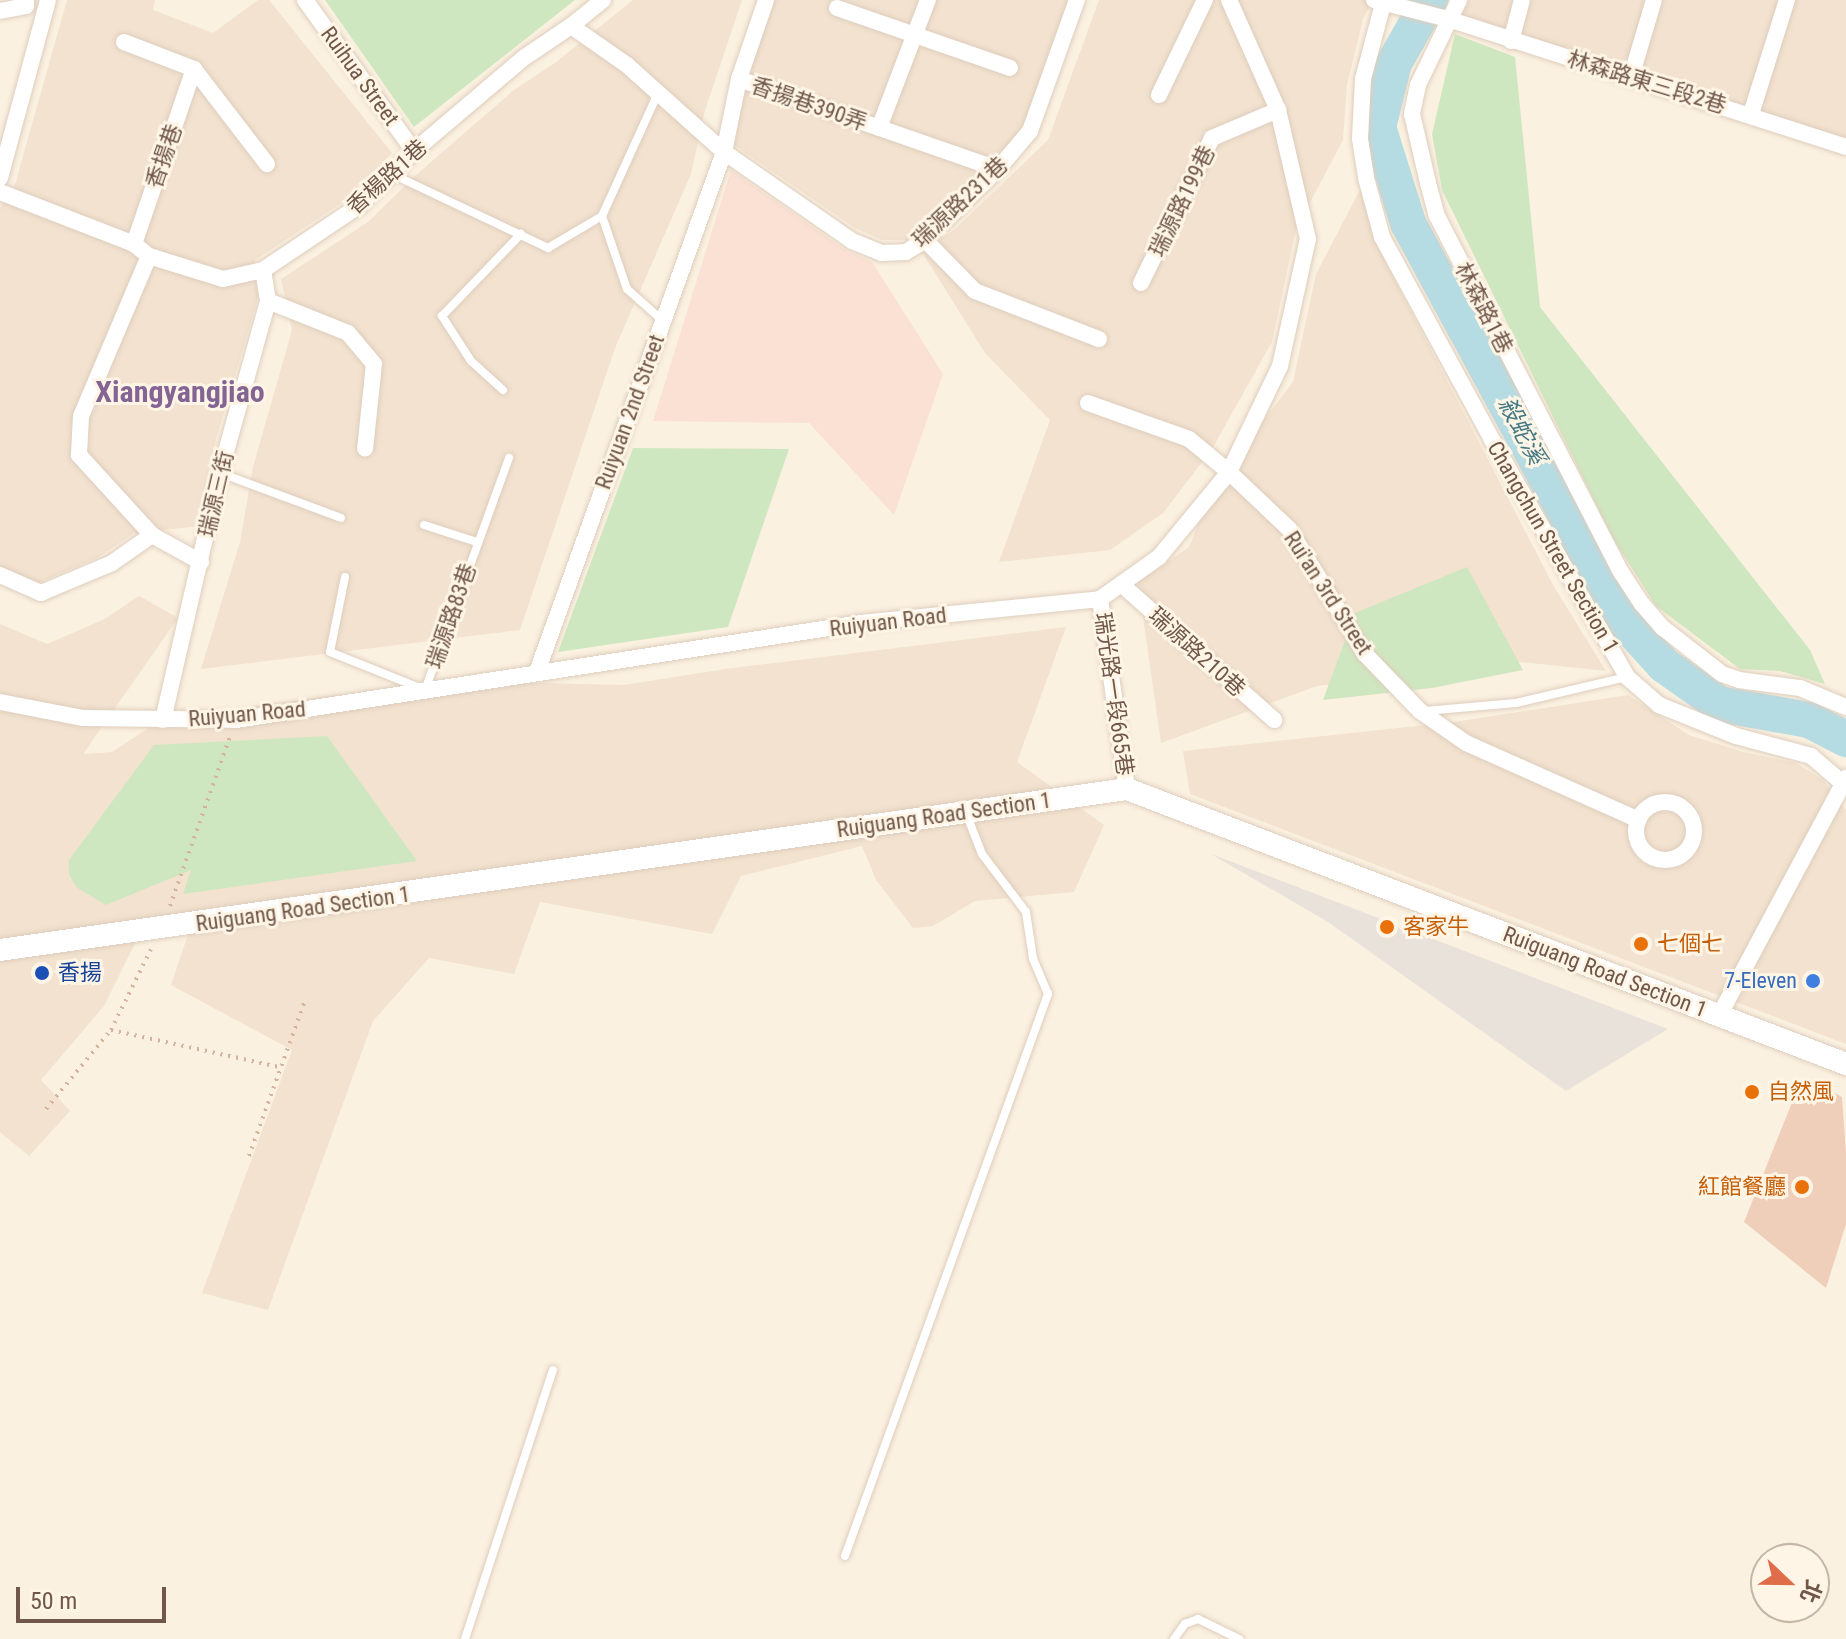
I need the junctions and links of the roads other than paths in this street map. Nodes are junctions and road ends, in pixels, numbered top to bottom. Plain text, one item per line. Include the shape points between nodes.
1 (26, 0) edge
2 (48, 0) edge
3 (305, 0) edge
4 (603, 0) edge
5 (766, 0) edge
6 (928, 0) edge
7 (1077, 0) edge
8 (1205, 0) edge
9 (1229, 0) edge
10 (1459, 0) edge
11 (1522, 0) edge
12 (1654, 0) edge
13 (1787, 0) edge
14 (1380, 1) edge
15 (837, 8) dead end
16 (0, 11) edge
17 (1448, 19) junction
18 (571, 26) junction
19 (915, 35) junction
20 (1511, 41) junction
21 (124, 42) dead end
22 (1010, 68) dead end
23 (194, 69) junction
24 (1631, 77) junction
25 (739, 79) junction
26 (659, 91) junction
27 (1159, 95) dead end
28 (1278, 110) junction
29 (1751, 114) junction
30 (879, 128) junction
31 (1846, 147) edge
32 (414, 151) junction
33 (724, 152) junction
34 (267, 164) dead end
35 (998, 169) junction
36 (391, 174) junction
37 (0, 178) edge
38 (0, 192) edge
39 (602, 216) junction
40 (521, 234) junction
41 (925, 240) junction
42 (134, 244) junction
43 (149, 256) junction
44 (263, 270) junction
45 (1141, 283) dead end
46 (268, 301) junction
47 (662, 320) junction
48 (1099, 339) dead end
49 (503, 390) dead end
50 (1088, 403) dead end
51 (365, 449) dead end
52 (509, 458) dead end
53 (1229, 472) junction
54 (220, 473) junction
55 (341, 518) dead end
56 (424, 525) dead end
57 (152, 535) junction
58 (477, 542) junction
59 (201, 562) junction
60 (0, 575) edge
61 (345, 577) dead end
62 (1121, 584) junction
63 (1100, 599) junction
64 (537, 672) junction
65 (1627, 677) junction
66 (425, 690) junction
67 (0, 702) edge
68 (1846, 707) edge
69 (1420, 711) junction
70 (163, 720) junction
71 (1274, 720) dead end
72 (1845, 782) edge
73 (1127, 789) junction
74 (966, 812) junction
75 (1639, 820) dead end
76 (0, 950) edge
77 (1719, 1016) junction
78 (1846, 1064) edge
79 (553, 1370) dead end
80 (845, 1556) dead end
81 (465, 1639) edge
82 (1174, 1639) edge
83 (1239, 1639) edge

1 - 16 street via 26,6
2 - 37 street
3 - 32 street, Ruihua Street
4 - 18 street, 香楊路1巷
5 - 25 street, Ruiyuan 2nd Street
6 - 19 street
7 - 35 street, 瑞源路231巷 via 1030,131
8 - 27 street
9 - 28 street, Ruiyuan Road
10 - 17 street, 林森路1巷
11 - 20 street
12 - 24 street
13 - 29 street
14 - 17 street, 林森路東三段2巷
14 - 65 street, Changchun Street Section 1 via 1363,79 1360,139 1382,237
15 - 19 street
17 - 20 street, 林森路東三段2巷
17 - 68 street, 林森路1巷 via 1418,85 1412,114 1437,216 1621,572 1663,628 1722,674 1800,688
18 - 26 street
18 - 32 street, 香楊路1巷 via 525,57
19 - 22 street
19 - 30 street
20 - 24 street, 林森路東三段2巷
21 - 23 street
23 - 34 street
23 - 42 street, 香揚巷
24 - 29 street, 林森路東三段2巷
25 - 30 street, 香揚巷390弄
25 - 33 street, Ruiyuan 2nd Street
26 - 33 street
26 - 39 lane
28 - 45 street, 瑞源路199巷 via 1212,138
28 - 53 street, Ruiyuan Road via 1308,239 1280,366
29 - 31 street, 林森路東三段2巷
30 - 35 street, 香揚巷390弄
32 - 36 street, 香楊路1巷
33 - 41 street, 瑞源路231巷 via 852,241 881,253 906,252
33 - 47 street, Ruiyuan 2nd Street
35 - 41 street, 瑞源路231巷
36 - 40 lane
36 - 44 street, 香楊路1巷 via 360,205
38 - 42 street, 香楊路1巷
39 - 40 lane via 548,248
39 - 47 lane via 627,289
40 - 49 lane via 442,316 471,361
41 - 48 street via 975,291
42 - 43 street, 香楊路1巷
43 - 44 street, 香楊路1巷 via 223,279
43 - 57 street via 81,416 79,455
44 - 46 street, 瑞源三街
46 - 51 street via 348,333 374,364
46 - 54 street, 瑞源三街
47 - 64 street, Ruiyuan 2nd Street
50 - 53 street, Rui'an 3rd Street via 1189,439
52 - 58 lane, 瑞源路83巷
53 - 62 street, Ruiyuan Road via 1159,557
53 - 69 street, Rui'an 3rd Street via 1289,529 1351,635
54 - 55 lane
54 - 59 street, 瑞源三街
56 - 58 lane
57 - 59 street
57 - 60 street via 112,563 41,593
58 - 66 lane, 瑞源路83巷
59 - 70 street, 瑞源三街
61 - 66 lane via 330,652
62 - 63 street, Ruiyuan Road
62 - 71 street, 瑞源路210巷
63 - 64 street, Ruiyuan Road via 861,623
63 - 73 street, 瑞光路一段665巷
64 - 66 street, Ruiyuan Road
65 - 69 lane via 1516,703
65 - 72 street, Changchun Street Section 1 via 1659,705 1736,736 1811,756
66 - 70 street, Ruiyuan Road via 236,720
67 - 70 street, Ruiyuan Road via 83,718
69 - 75 street, Rui'an 3rd Street via 1466,743
72 - 77 street
73 - 74 street, Ruiguang Road Section 1
73 - 77 street, Ruiguang Road Section 1
74 - 76 street, Ruiguang Road Section 1
74 - 80 lane via 982,854 1026,912 1033,958 1048,994
77 - 78 street, Ruiguang Road Section 1
79 - 81 lane
82 - 83 lane via 1185,1624 1198,1619

